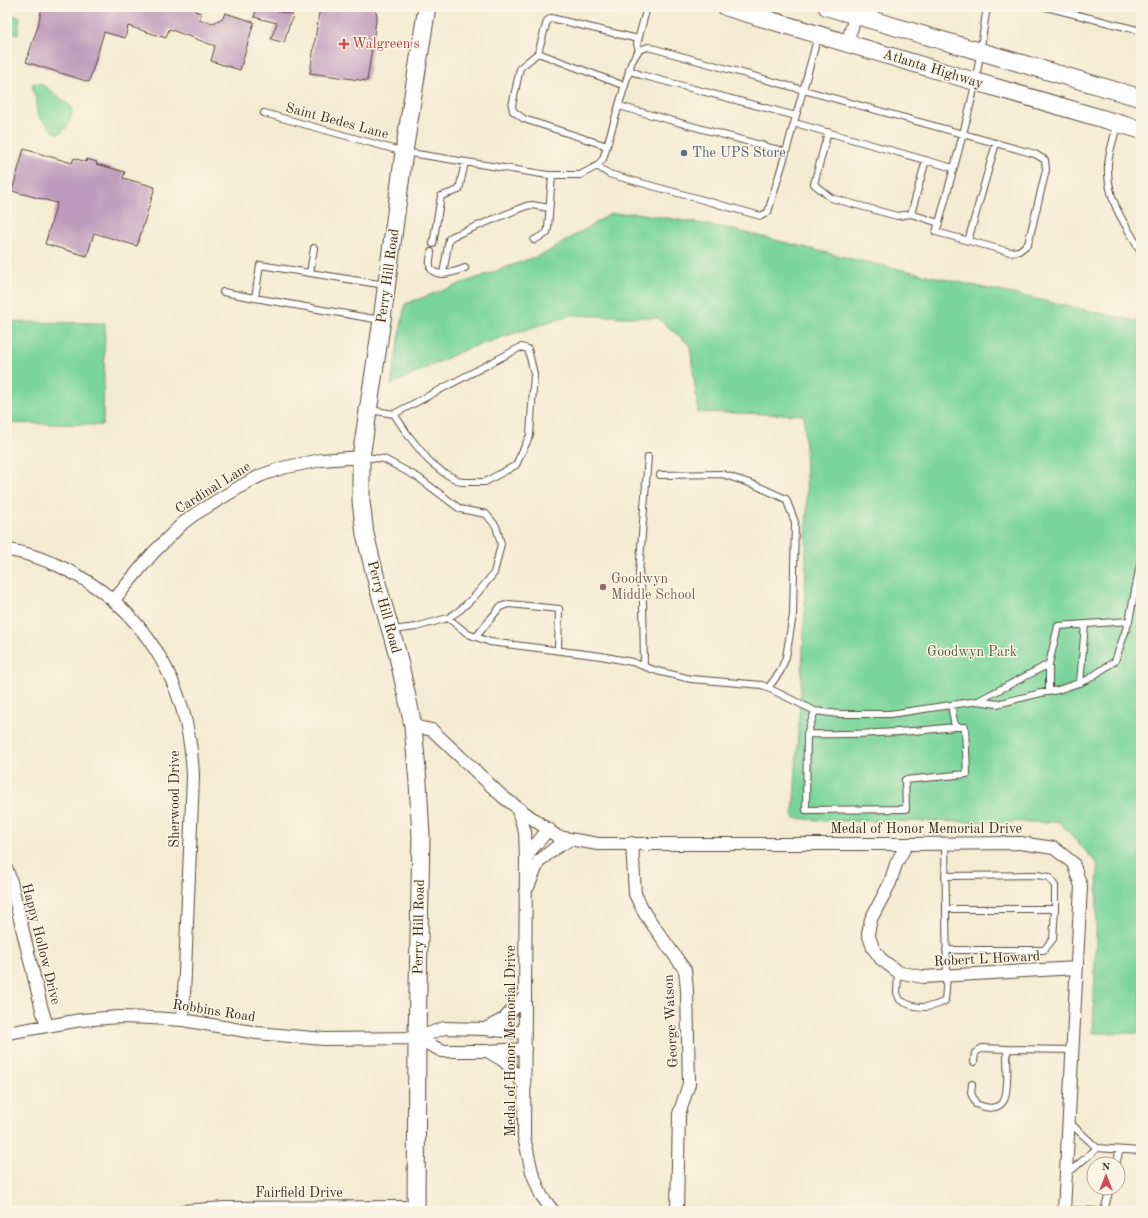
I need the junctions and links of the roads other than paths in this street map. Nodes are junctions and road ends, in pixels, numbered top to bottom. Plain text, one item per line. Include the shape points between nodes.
1 (427, 7) edge
2 (647, 7) edge
3 (726, 7) edge
4 (827, 7) edge
5 (987, 7) edge
6 (1046, 7) edge
7 (856, 11) edge
8 (1141, 31) edge
9 (818, 34) junction
10 (638, 40) junction
11 (847, 42) junction
12 (638, 50) junction
13 (980, 51) junction
14 (538, 53) junction
15 (629, 70) junction
16 (975, 82) junction
17 (625, 86) junction
18 (803, 90) junction
19 (1141, 98) edge
20 (619, 106) junction
21 (264, 113) dead end
22 (796, 116) junction
23 (795, 123) junction
24 (1118, 123) junction
25 (1141, 130) edge
26 (828, 132) junction
27 (962, 134) junction
28 (996, 143) junction
29 (607, 146) junction
30 (404, 152) junction
31 (786, 152) junction
32 (926, 160) junction
33 (465, 162) junction
34 (597, 166) junction
35 (953, 168) junction
36 (552, 175) junction
37 (549, 208) junction
38 (911, 214) junction
39 (939, 223) junction
40 (534, 240) dead end
41 (968, 241) junction
42 (433, 244) dead end
43 (314, 248) dead end
44 (432, 252) dead end
45 (1141, 253) edge
46 (465, 268) dead end
47 (310, 273) junction
48 (443, 274) junction
49 (387, 285) junction
50 (224, 292) dead end
51 (255, 298) junction
52 (382, 320) junction
53 (368, 410) junction
54 (394, 414) junction
55 (648, 456) dead end
56 (361, 457) junction
57 (660, 475) dead end
58 (7, 550) edge
59 (1141, 560) edge
60 (113, 601) junction
61 (448, 618) junction
62 (1128, 621) junction
63 (1085, 624) junction
64 (391, 631) junction
65 (476, 637) junction
66 (558, 650) junction
67 (1049, 664) junction
68 (644, 666) junction
69 (1080, 682) junction
70 (768, 688) junction
71 (1049, 692) junction
72 (978, 701) junction
73 (951, 705) junction
74 (815, 711) junction
75 (413, 726) junction
76 (955, 727) junction
77 (807, 734) junction
78 (517, 808) junction
79 (549, 829) junction
80 (569, 840) junction
81 (632, 843) junction
82 (907, 844) junction
83 (945, 844) junction
84 (526, 859) junction
85 (7, 870) edge
86 (945, 876) junction
87 (526, 890) junction
88 (946, 909) junction
89 (1055, 909) junction
90 (946, 950) junction
91 (1077, 968) junction
92 (898, 972) junction
93 (947, 976) junction
94 (525, 996) junction
95 (183, 1020) junction
96 (47, 1025) junction
97 (484, 1029) junction
98 (7, 1033) edge
99 (525, 1033) junction
100 (417, 1038) junction
101 (525, 1049) junction
102 (1007, 1049) junction
103 (1073, 1050) junction
104 (486, 1051) junction
105 (974, 1062) dead end
106 (972, 1084) dead end
107 (525, 1086) junction
108 (1069, 1122) junction
109 (1098, 1148) junction
110 (1120, 1150) junction
111 (1141, 1151) edge
112 (1118, 1156) edge
113 (1066, 1175) junction
114 (1108, 1196) edge
115 (416, 1209) edge
116 (1064, 1210) edge
117 (1141, 1210) edge
118 (183, 1211) edge
119 (553, 1211) edge
120 (677, 1211) edge
121 (1095, 1211) edge
122 (1104, 1211) edge
123 (1136, 1211) edge

1 - 30 main road, Perry Hill Road
2 - 10 lane
3 - 9 main road, Atlanta Highway
4 - 7 main road
5 - 13 lane
6 - 8 lane
7 - 11 street
7 - 13 main road
9 - 11 main road, Atlanta Highway
9 - 18 lane
10 - 12 lane
10 - 14 lane via 552,18 547,21
11 - 16 main road, Atlanta Highway
12 - 15 lane
12 - 18 lane via 648,47
13 - 16 lane
13 - 19 main road
14 - 17 lane
14 - 29 lane via 520,68 513,111 524,119
15 - 17 lane
15 - 22 lane
16 - 24 main road, Atlanta Highway
16 - 27 lane
17 - 20 lane
18 - 22 lane
18 - 27 lane
20 - 29 lane
20 - 31 lane
21 - 30 lane, Saint Bedes Lane
22 - 23 lane
23 - 26 lane
23 - 31 lane
24 - 25 main road, Atlanta Highway
24 - 45 lane via 1108,164 1109,182 1113,200 1122,220
26 - 32 lane
26 - 38 lane via 814,184 831,198 898,216
27 - 28 lane
27 - 35 lane
28 - 41 lane
28 - 41 lane via 1035,154 1045,160 1046,170 1028,244 1019,251 1010,252
29 - 34 lane via 603,159
30 - 33 lane, Saint Bedes Lane
30 - 49 main road, Perry Hill Road
31 - 34 lane via 768,212 761,216 609,174
32 - 35 lane
32 - 38 lane
33 - 36 lane, Saint Bedes Lane
33 - 42 lane via 459,190 441,196
34 - 36 lane, Saint Bedes Lane via 580,175
35 - 39 lane
36 - 37 lane
37 - 40 lane via 547,233
37 - 48 lane via 526,206 453,236 449,239
38 - 39 lane
39 - 41 lane via 936,232
43 - 47 lane
44 - 48 lane via 431,269
46 - 48 lane
47 - 49 lane
47 - 51 lane via 260,265
49 - 52 main road, Perry Hill Road
50 - 51 lane
51 - 52 lane
52 - 53 main road, Perry Hill Road
53 - 54 lane
53 - 56 main road, Perry Hill Road
54 - 54 lane via 429,461 444,473 461,482 486,482 516,465 530,435 534,374 528,349 520,347
55 - 68 lane via 639,573 643,602
56 - 60 street, Cardinal Lane via 313,461 282,468 248,482 183,523 153,553
56 - 61 lane via 384,459 419,478 460,509 486,514 496,526 501,544 494,573 475,596
56 - 64 main road, Perry Hill Road via 365,534
57 - 70 lane via 722,474 786,499 795,522 793,615 786,657 780,672
58 - 60 street, Sherwood Drive via 42,559 68,570 91,583
59 - 62 lane
60 - 95 street, Sherwood Drive via 140,628 166,667 185,714 190,739 193,777
61 - 64 lane
61 - 65 lane via 468,634
62 - 63 lane
62 - 69 lane via 1114,661
63 - 67 lane via 1058,626
63 - 69 lane
64 - 75 main road, Perry Hill Road
65 - 66 lane via 490,642
65 - 66 lane via 500,606 509,604 559,609
66 - 68 lane
67 - 71 lane
67 - 72 lane
68 - 70 lane via 691,679 762,685
69 - 71 lane
70 - 74 lane
71 - 72 lane via 997,704
72 - 73 lane
73 - 74 lane via 890,714
73 - 76 lane
74 - 77 lane
75 - 78 street, Medal of Honor Memorial Drive via 432,730
75 - 100 main road, Perry Hill Road via 421,837
76 - 77 lane via 904,733
76 - 77 lane via 966,727 967,774 905,780 906,809 806,810
78 - 79 street, Medal of Honor Memorial Drive
78 - 84 street, Medal of Honor Memorial Drive via 525,832
79 - 80 street, Medal of Honor Memorial Drive via 558,837
79 - 84 street
80 - 81 street, Medal of Honor Memorial Drive via 598,844
80 - 87 street, Medal of Honor Memorial Drive via 539,861
81 - 82 street, Medal of Honor Memorial Drive
81 - 120 street, George Watson via 635,894 645,914 685,970 689,1084 679,1114
82 - 83 street, Medal of Honor Memorial Drive
82 - 92 street via 871,919 868,933 873,948 881,959
83 - 86 lane
83 - 91 street, Medal of Honor Memorial Drive via 1020,843 1054,848 1073,863 1081,886
84 - 87 street, Medal of Honor Memorial Drive
85 - 96 street, Happy Hollow Drive
86 - 88 lane
86 - 89 lane via 1049,877 1055,886
87 - 94 street, Medal of Honor Memorial Drive
88 - 89 lane
88 - 90 lane
89 - 90 lane via 1053,939 1044,950
90 - 93 lane
91 - 93 street, Robert L Howard
91 - 103 street, Medal of Honor Memorial Drive
92 - 93 street, Robert L Howard via 923,977
92 - 93 lane via 897,993 900,1000 907,1005 921,1008 936,1006 945,1000
94 - 97 street via 504,1019
94 - 99 street, Medal of Honor Memorial Drive
95 - 96 street, Robbins Road via 119,1017
95 - 100 street, Robbins Road via 288,1037
96 - 98 street, Robbins Road
97 - 99 street
97 - 100 street via 444,1028
99 - 101 street, Medal of Honor Memorial Drive
100 - 104 street via 442,1051
100 - 115 main road, Perry Hill Road
101 - 104 street
101 - 107 street, Medal of Honor Memorial Drive
102 - 103 lane
102 - 105 lane via 982,1048 975,1053
102 - 106 lane via 1006,1088 1004,1100 999,1106 986,1108 976,1104
103 - 108 street, Medal of Honor Memorial Drive
104 - 107 street via 508,1065
107 - 119 street, Medal of Honor Memorial Drive via 524,1137 532,1172 541,1195
108 - 109 lane
108 - 113 street, Medal of Honor Memorial Drive
109 - 110 lane
109 - 113 lane
110 - 111 lane
110 - 112 lane
113 - 116 street, Medal of Honor Memorial Drive
114 - 122 lane
115 - 118 street, Fairfield Drive via 225,1208
116 - 121 lane
117 - 123 lane

